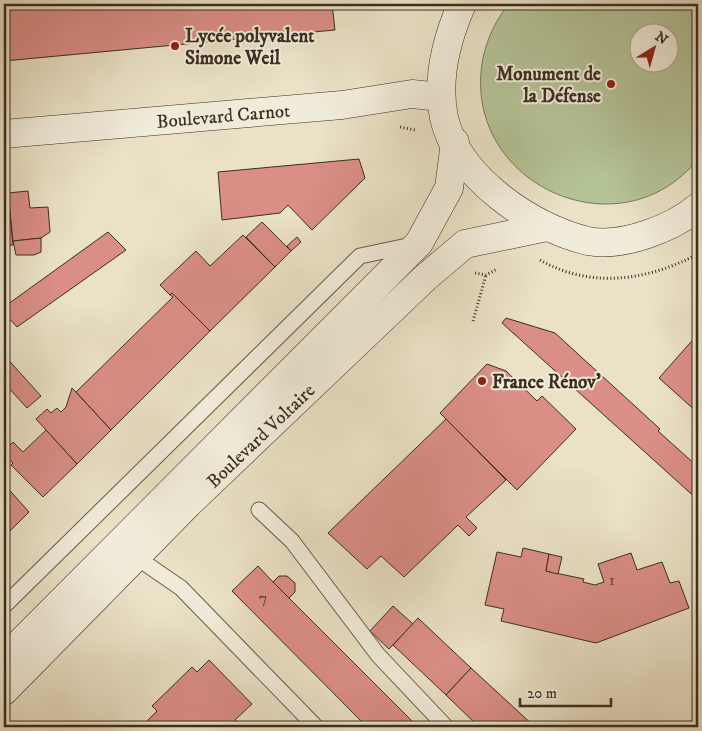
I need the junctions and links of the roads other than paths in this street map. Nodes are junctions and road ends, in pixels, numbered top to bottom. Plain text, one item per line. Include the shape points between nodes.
1 (462, 4) edge
2 (442, 97) junction
3 (4, 134) edge
4 (455, 142) junction
5 (697, 211) edge
6 (547, 227) junction
7 (419, 243) junction
8 (259, 510) dead end
9 (136, 557) junction
10 (4, 606) edge
11 (4, 659) edge
12 (4, 691) edge
13 (316, 727) edge
14 (446, 727) edge

1 - 2 street via 450,32 442,64
2 - 3 street, Boulevard Carnot via 412,94 342,105
2 - 4 street via 445,120
4 - 6 street via 471,170 490,189
4 - 7 street, Boulevard Voltaire via 449,188
5 - 6 street via 671,226 615,241 589,241
6 - 9 street, Boulevard Voltaire via 465,244 292,402
7 - 10 lane via 360,256
7 - 11 street, Boulevard Voltaire
8 - 14 lane via 292,541 378,655
9 - 12 street, Boulevard Voltaire
9 - 13 lane via 180,588

